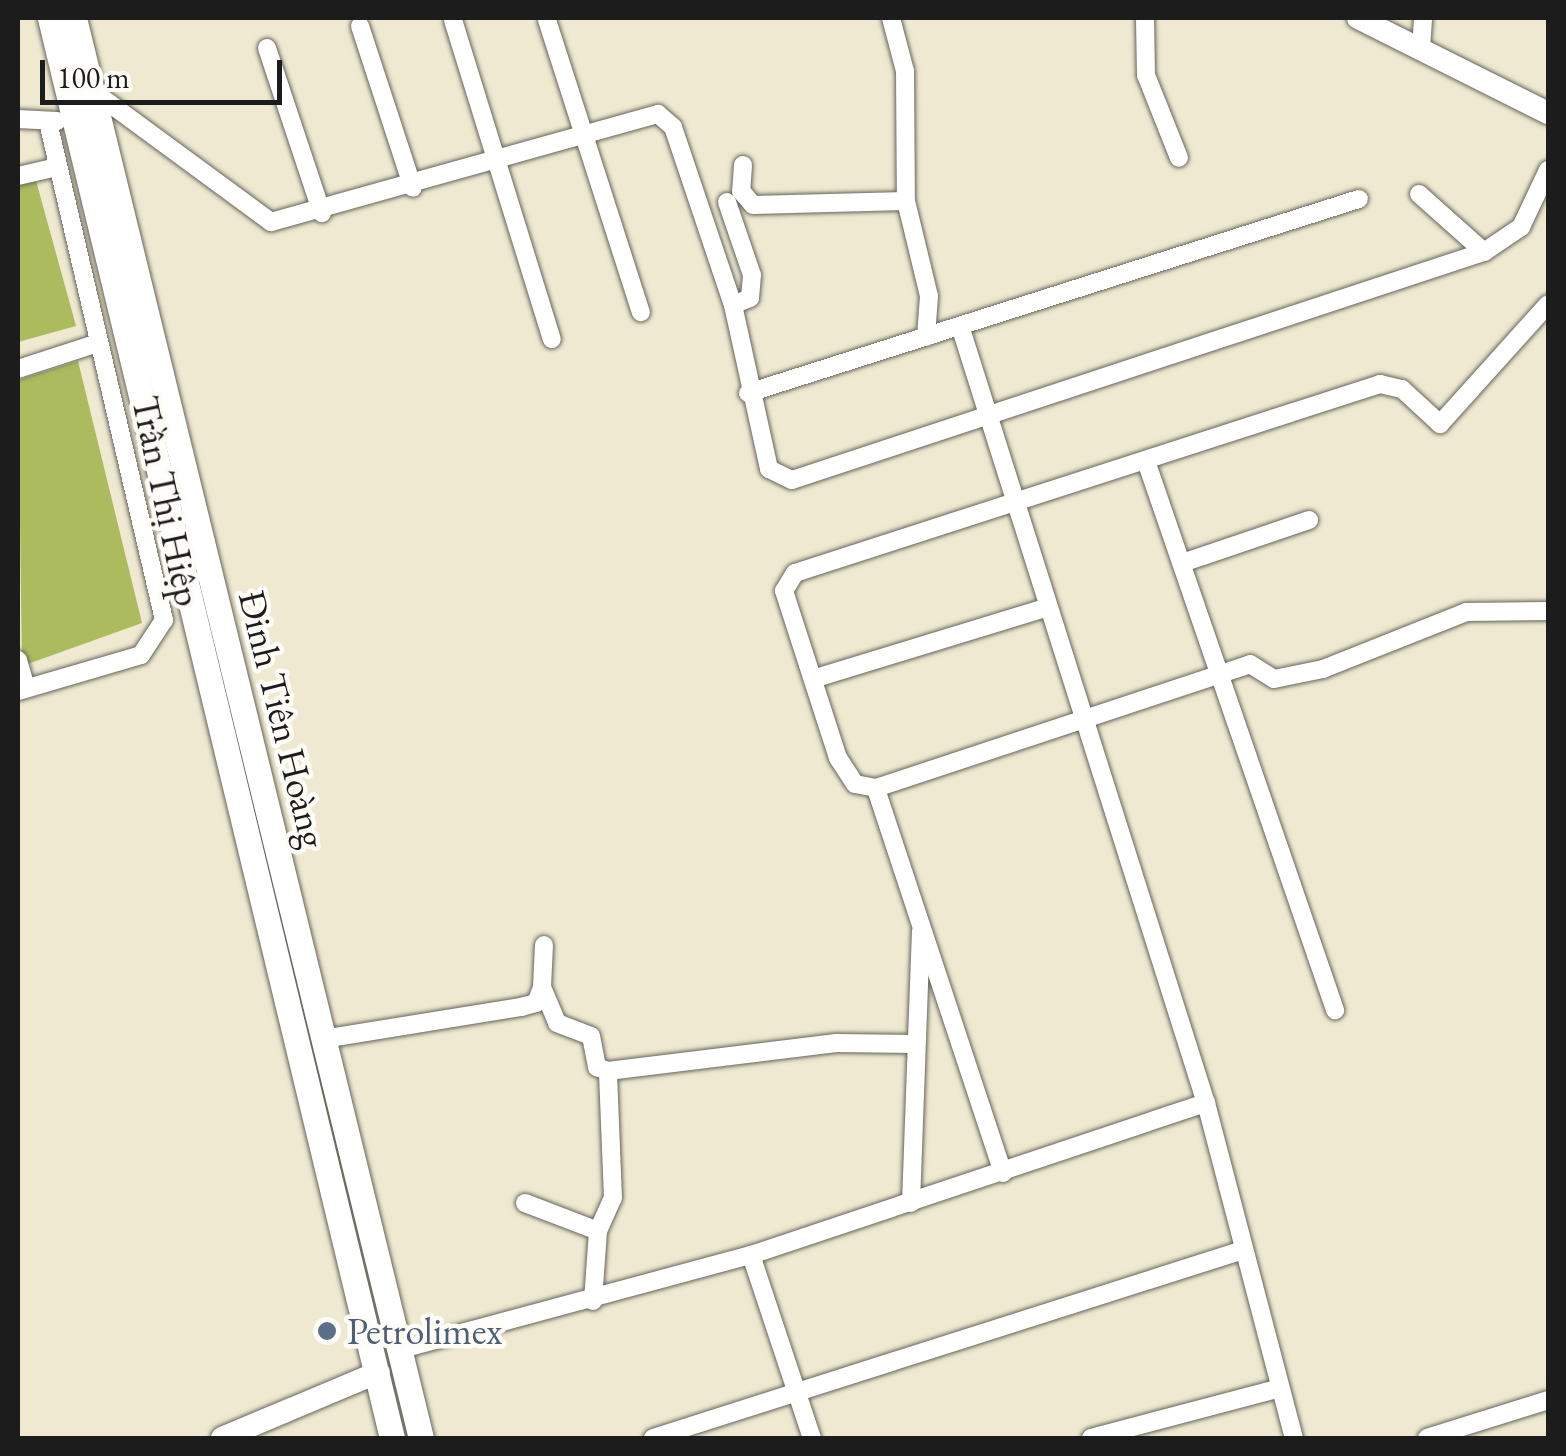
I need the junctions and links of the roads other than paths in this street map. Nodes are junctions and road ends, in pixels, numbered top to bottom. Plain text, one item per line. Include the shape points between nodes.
1 (50, 18) edge
2 (74, 18) edge
3 (891, 18) edge
4 (1145, 18) edge
5 (1358, 18) edge
6 (1423, 18) edge
7 (454, 20) edge
8 (547, 20) dead end
9 (360, 26) dead end
10 (267, 48) dead end
11 (1420, 48) junction
12 (90, 89) junction
13 (1548, 113) edge
14 (18, 119) edge
15 (61, 120) junction
16 (586, 136) junction
17 (1178, 158) dead end
18 (499, 162) junction
19 (743, 165) dead end
20 (56, 167) junction
21 (1548, 170) edge
22 (18, 176) edge
23 (414, 188) junction
24 (1418, 194) dead end
25 (1359, 199) dead end
26 (906, 201) junction
27 (727, 202) dead end
28 (322, 213) junction
29 (1484, 252) junction
30 (1548, 304) edge
31 (734, 305) junction
32 (641, 312) dead end
33 (961, 329) junction
34 (926, 337) junction
35 (552, 340) dead end
36 (98, 344) junction
37 (18, 369) edge
38 (748, 394) junction
39 (987, 414) junction
40 (1146, 460) junction
41 (1015, 502) junction
42 (1310, 520) dead end
43 (1185, 562) junction
44 (1048, 607) junction
45 (1548, 611) edge
46 (18, 660) edge
47 (1219, 676) junction
48 (816, 678) junction
49 (22, 689) edge
50 (1082, 723) junction
51 (876, 788) junction
52 (922, 920) junction
53 (544, 945) dead end
54 (542, 987) junction
55 (1335, 1010) dead end
56 (323, 1040) junction
57 (916, 1044) junction
58 (608, 1071) junction
59 (1206, 1103) junction
60 (1003, 1173) junction
61 (525, 1203) dead end
62 (911, 1203) junction
63 (598, 1230) junction
64 (1243, 1250) junction
65 (751, 1256) junction
66 (592, 1301) junction
67 (402, 1349) junction
68 (378, 1372) junction
69 (1277, 1389) junction
70 (797, 1395) junction
71 (1548, 1400) edge
72 (222, 1438) edge
73 (392, 1438) edge
74 (421, 1438) edge
75 (652, 1438) edge
76 (812, 1438) edge
77 (1091, 1438) edge
78 (1294, 1438) edge
79 (1428, 1438) edge

1 - 15 highway, Đinh Tiên Hoàng
2 - 12 highway, Đinh Tiên Hoàng
3 - 26 street via 905,71
4 - 17 street via 1146,74
5 - 11 main road
6 - 11 street
7 - 18 street
8 - 16 street
9 - 23 street
10 - 28 street
11 - 13 main road
12 - 28 street via 270,222
12 - 56 highway, Đinh Tiên Hoàng
14 - 15 street
15 - 20 street
15 - 68 highway, Đinh Tiên Hoàng
16 - 18 street
16 - 31 street via 658,114 674,127
16 - 32 street
18 - 23 street
18 - 35 street
19 - 26 street via 741,191 752,205
20 - 22 street
20 - 36 street
21 - 29 street via 1521,227
23 - 28 street
24 - 29 street
25 - 33 street
26 - 34 street via 923,245
27 - 31 street via 752,275 750,298
29 - 39 street
30 - 40 street via 1440,424 1402,390 1380,384
31 - 38 street
33 - 34 street
33 - 39 street
34 - 38 street
36 - 37 street
36 - 49 street, Trần Thị Hiệp via 162,636 141,656
38 - 39 street via 769,469 792,480
39 - 41 street
40 - 41 street
40 - 43 street
41 - 44 street
41 - 48 street via 795,573 784,591
42 - 43 street
43 - 47 street
44 - 48 street
44 - 50 street
45 - 47 street via 1466,612 1324,670 1274,679 1250,664
46 - 49 street
47 - 50 street
47 - 55 street
48 - 51 street via 838,758 855,784
50 - 51 street
50 - 59 street
51 - 52 street
52 - 57 street
52 - 60 street
53 - 54 street
54 - 56 street via 536,1003 521,1007
54 - 58 street via 557,1023 591,1036 597,1067
56 - 67 highway, Đinh Tiên Hoàng
57 - 58 street via 836,1042
57 - 62 street
58 - 63 street via 612,1198
59 - 60 street
59 - 64 street
60 - 62 street
61 - 63 street
62 - 65 street
63 - 66 street
64 - 69 street
64 - 70 street
65 - 66 street
65 - 70 street
66 - 67 street
67 - 68 highway
67 - 74 highway, Đinh Tiên Hoàng
68 - 72 main road
68 - 73 highway, Đinh Tiên Hoàng
69 - 77 street
69 - 78 street
70 - 75 street
70 - 76 street
71 - 79 street

